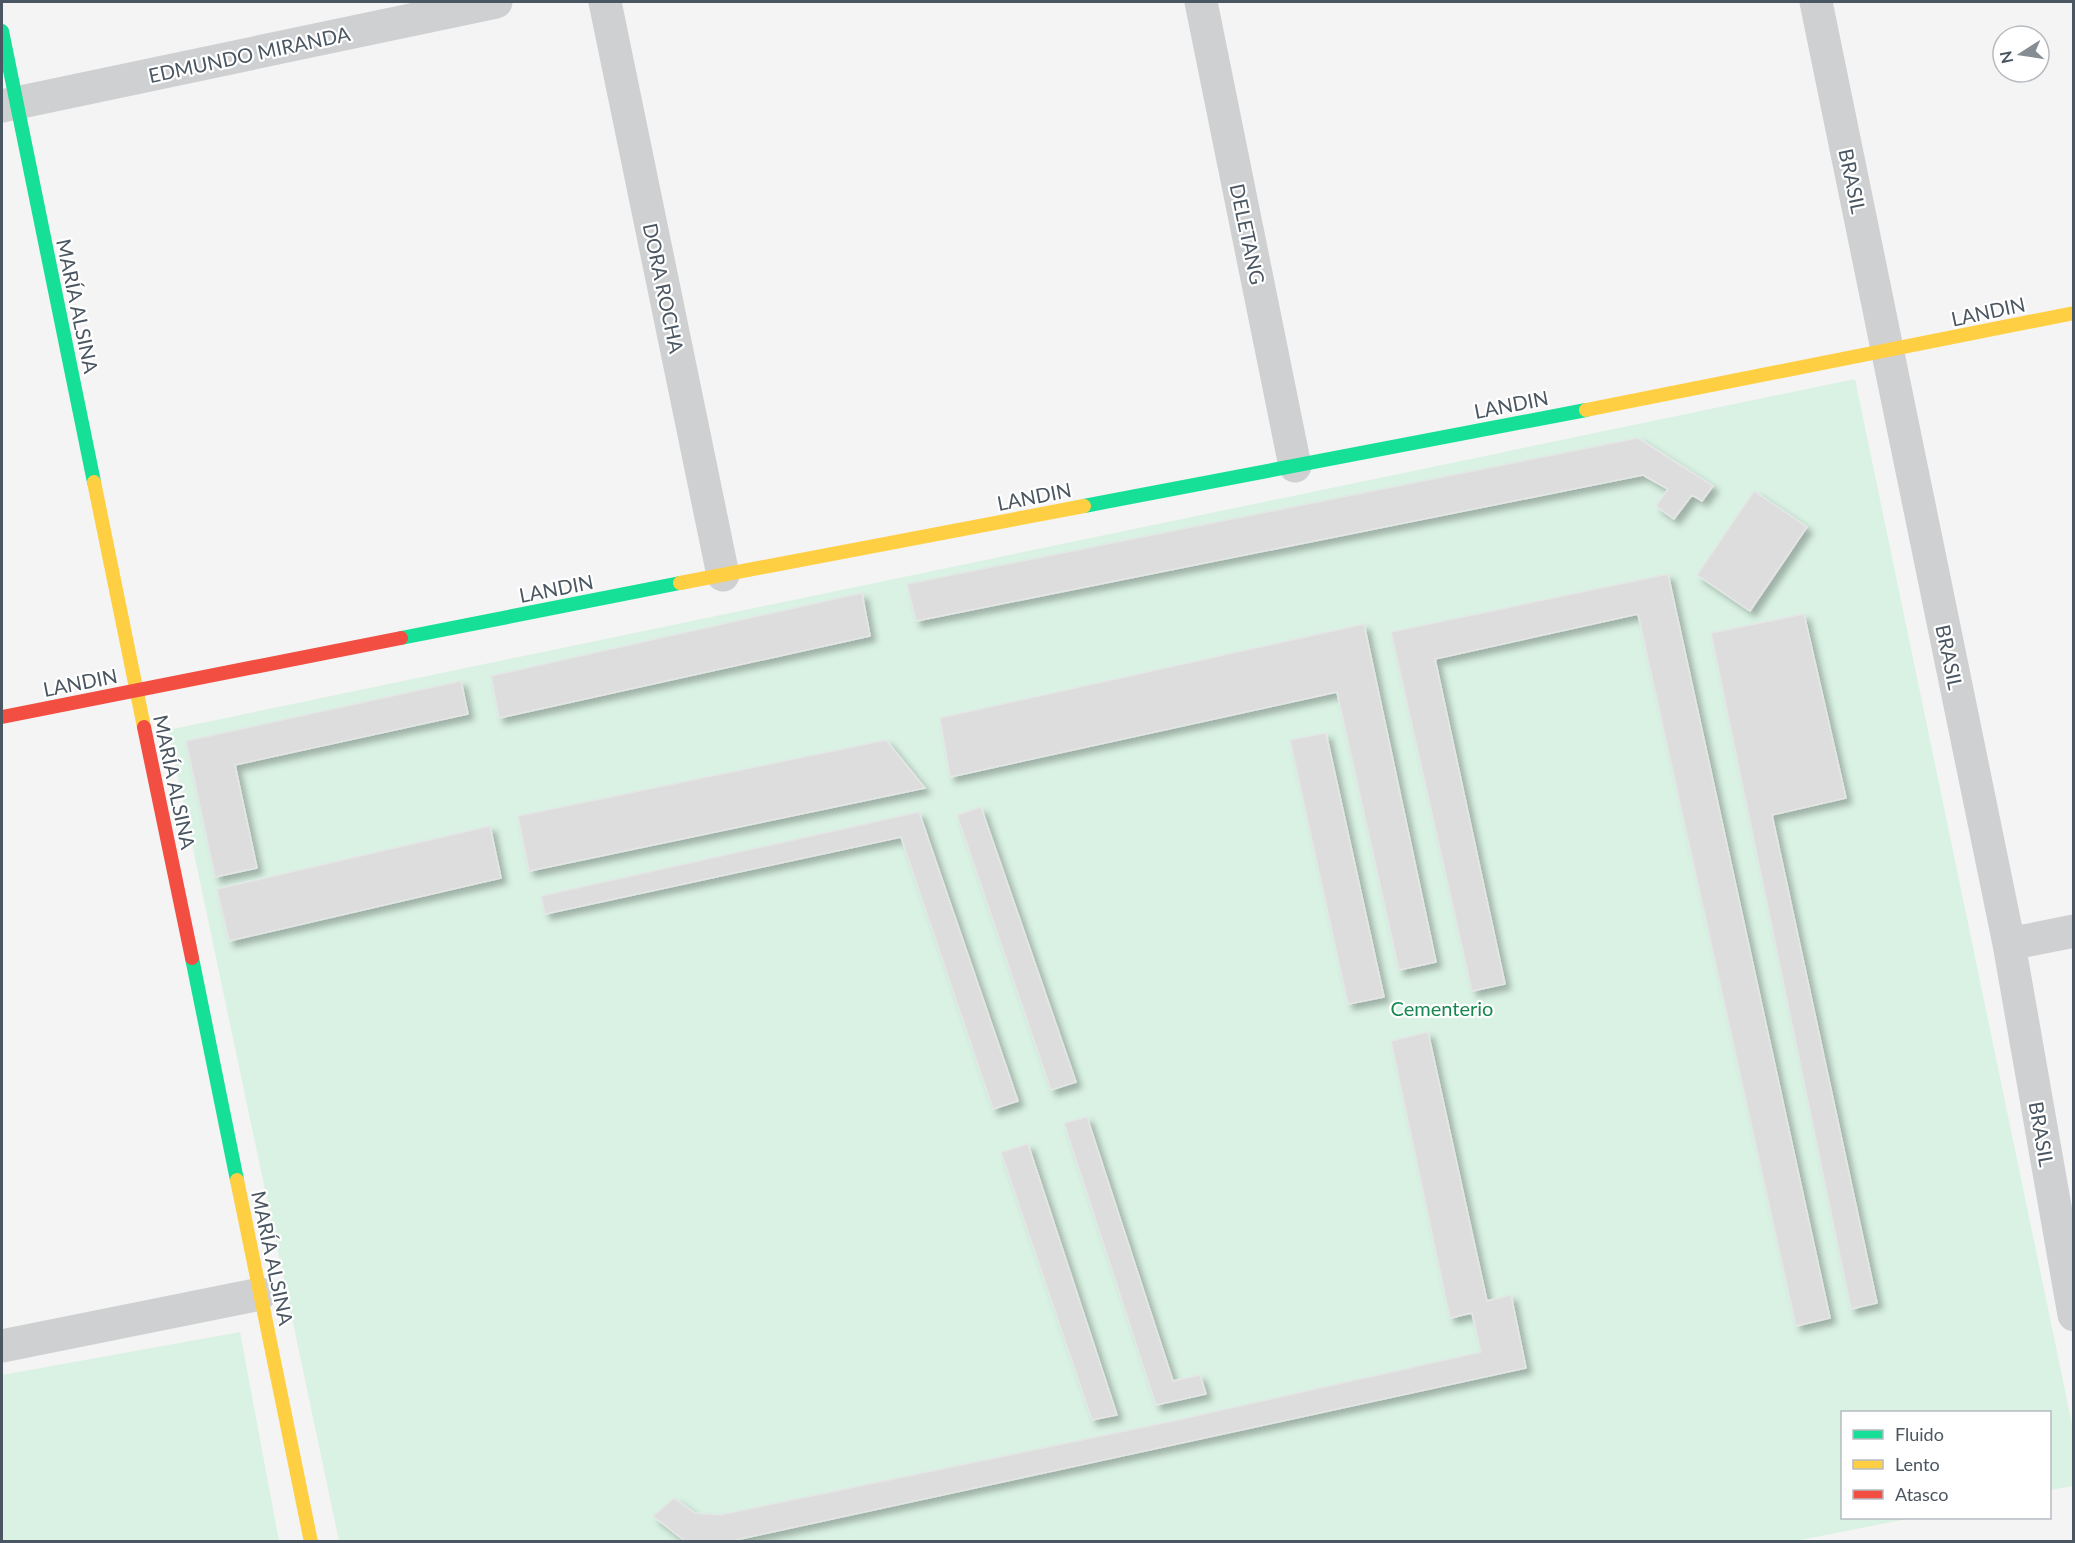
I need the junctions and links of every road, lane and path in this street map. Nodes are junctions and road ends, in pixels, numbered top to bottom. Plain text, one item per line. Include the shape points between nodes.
1 (496, 2) edge
2 (605, 2) edge
3 (1201, 2) edge
4 (1816, 2) edge
5 (2, 31) edge
6 (9, 105) edge
7 (2073, 313) edge
8 (1888, 352) junction
9 (1295, 466) junction
10 (723, 574) junction
11 (137, 691) junction
12 (2, 717) edge
13 (2073, 931) edge
14 (2009, 944) junction
15 (260, 1294) junction
16 (2073, 1315) edge
17 (2, 1347) edge
18 (311, 1542) edge

1 - 6 street, EDMUNDO MIRANDA
2 - 10 street, DORA ROCHA
3 - 9 street, DELETANG
4 - 8 street, BRASIL
5 - 6 street, MARÍA ALSINA
6 - 11 street, MARÍA ALSINA
7 - 8 street, LANDIN
8 - 9 street, LANDIN
8 - 14 street, BRASIL
9 - 10 street, LANDIN
10 - 11 street, LANDIN
11 - 12 street, LANDIN
11 - 15 street, MARÍA ALSINA
13 - 14 street
14 - 16 street, BRASIL
15 - 17 street
15 - 18 street, MARÍA ALSINA

